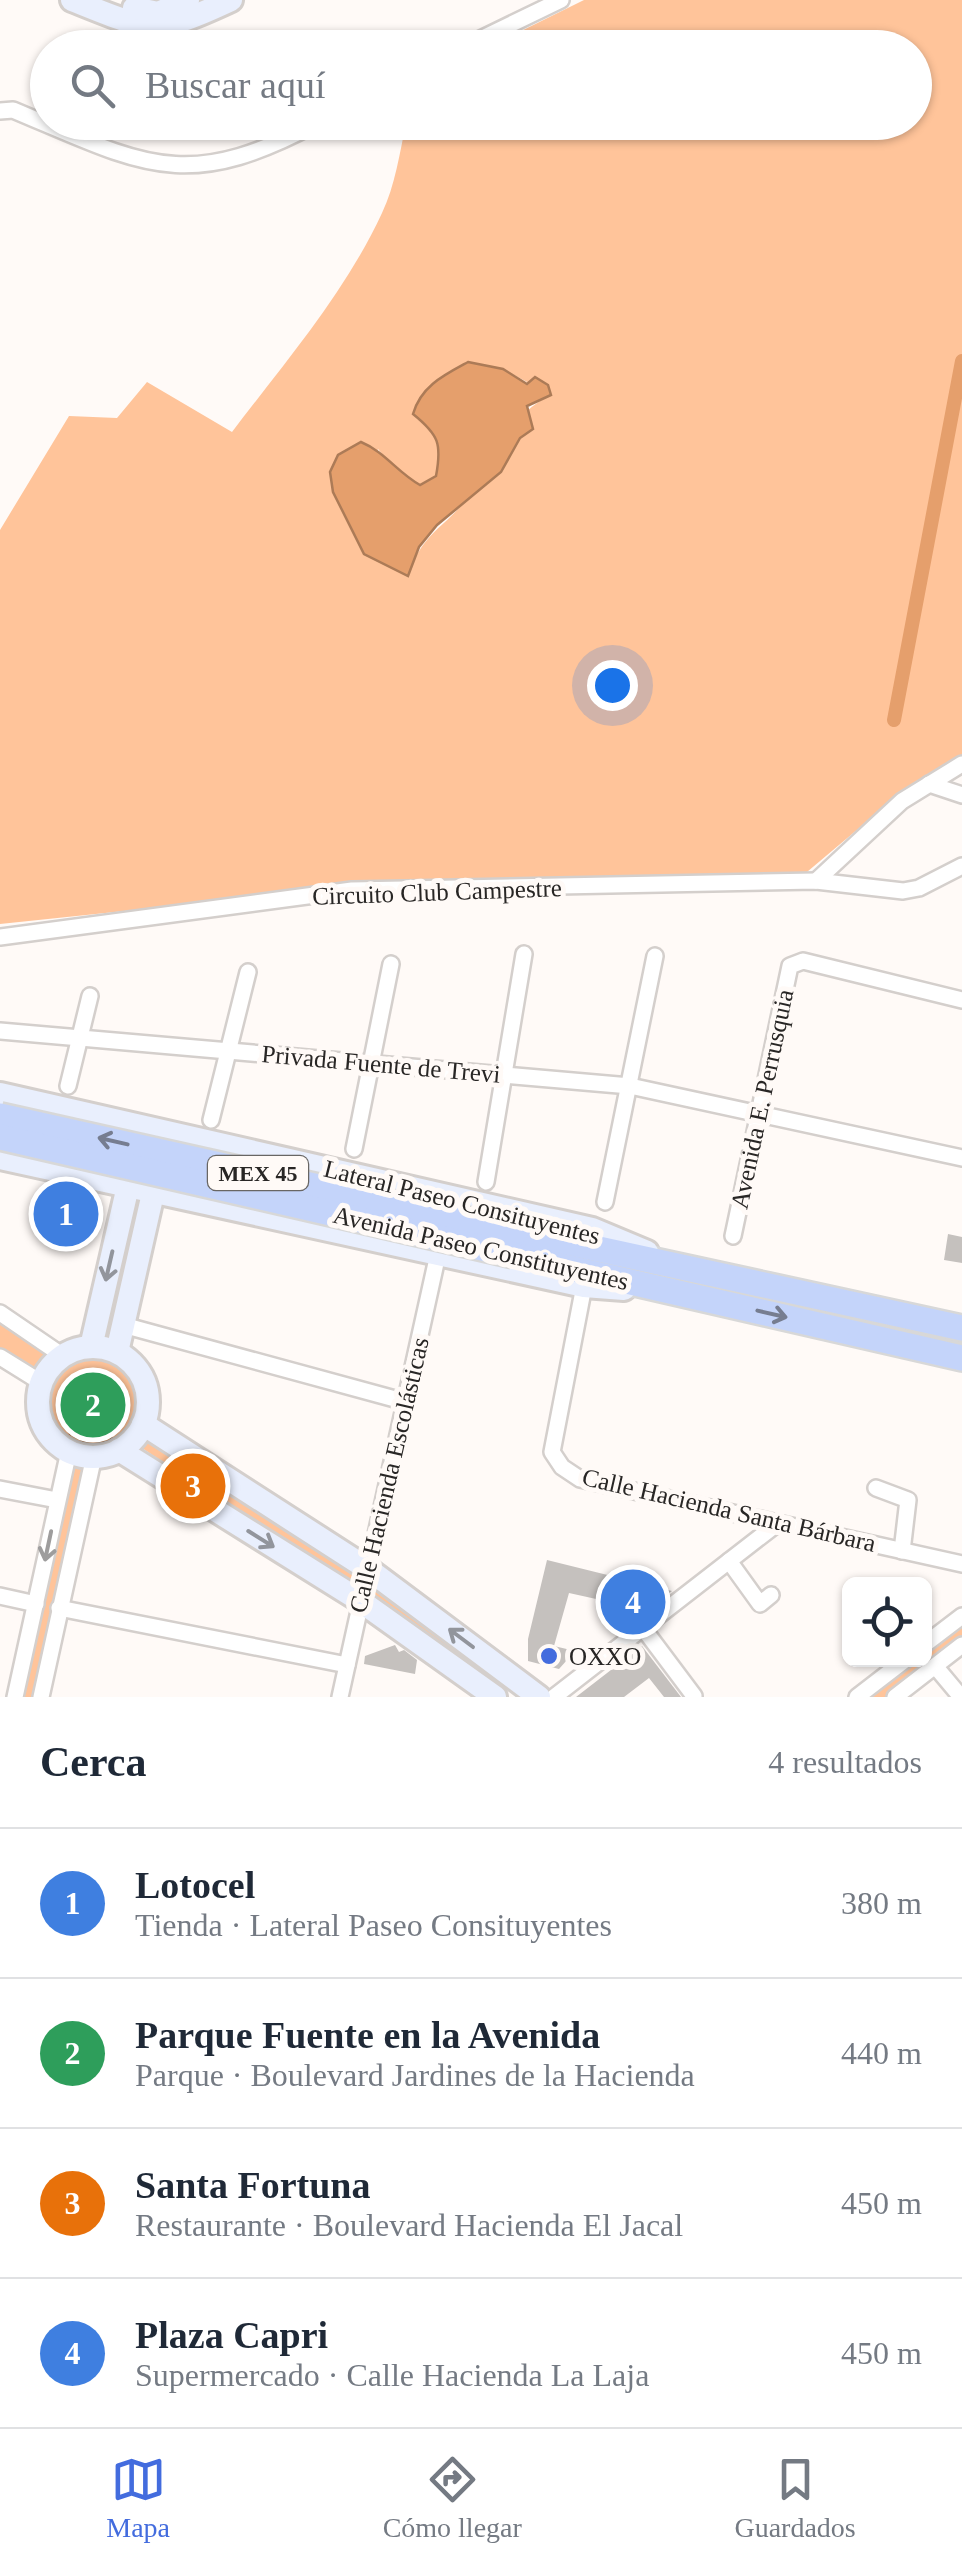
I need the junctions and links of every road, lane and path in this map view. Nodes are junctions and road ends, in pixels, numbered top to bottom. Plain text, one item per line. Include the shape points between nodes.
1 (72, 0) edge
2 (112, 0) edge
3 (188, 0) edge
4 (231, 0) edge
5 (561, 0) edge
6 (499, 30) edge
7 (0, 111) edge
8 (30, 116) edge
9 (91, 140) edge
10 (279, 140) edge
11 (962, 764) edge
12 (929, 784) junction
13 (962, 795) edge
14 (962, 866) edge
15 (816, 881) junction
16 (0, 937) edge
17 (524, 954) dead end
18 (654, 956) dead end
19 (391, 964) dead end
20 (248, 972) dead end
21 (90, 996) dead end
22 (962, 1000) edge
23 (0, 1030) edge
24 (78, 1038) junction
25 (228, 1052) junction
26 (371, 1061) junction
27 (506, 1075) junction
28 (68, 1086) dead end
29 (630, 1086) junction
30 (0, 1094) edge
31 (0, 1116) edge
32 (759, 1116) junction
33 (211, 1120) dead end
34 (166, 1132) junction
35 (0, 1137) edge
36 (354, 1149) dead end
37 (0, 1158) edge
38 (962, 1158) edge
39 (486, 1182) dead end
40 (128, 1186) junction
41 (153, 1192) junction
42 (605, 1202) dead end
43 (733, 1236) dead end
44 (515, 1243) junction
45 (438, 1254) junction
46 (682, 1281) junction
47 (584, 1286) junction
48 (0, 1313) edge
49 (123, 1326) junction
50 (962, 1328) edge
51 (91, 1347) junction
52 (117, 1352) junction
53 (0, 1356) edge
54 (63, 1356) junction
55 (962, 1358) edge
56 (42, 1383) junction
57 (406, 1402) junction
58 (143, 1424) junction
59 (69, 1450) junction
60 (119, 1450) junction
61 (94, 1456) junction
62 (876, 1488) dead end
63 (0, 1489) edge
64 (57, 1500) junction
65 (778, 1523) junction
66 (902, 1551) junction
67 (729, 1562) junction
68 (962, 1564) edge
69 (368, 1569) junction
70 (771, 1594) dead end
71 (0, 1596) edge
72 (359, 1600) junction
73 (36, 1604) junction
74 (59, 1608) junction
75 (962, 1616) edge
76 (643, 1628) junction
77 (932, 1639) edge
78 (962, 1645) edge
79 (347, 1664) junction
80 (935, 1666) junction
81 (897, 1667) edge
82 (502, 1690) edge
83 (694, 1696) edge
84 (14, 1697) edge
85 (41, 1697) edge
86 (340, 1697) edge
87 (539, 1697) edge
88 (554, 1697) edge
89 (857, 1697) edge
90 (895, 1697) edge
91 (961, 1697) edge

1 - 4 main road via 145,28 183,22
2 - 3 main road via 158,13
5 - 6 street
7 - 8 street
9 - 10 street via 152,164 188,168 232,161
11 - 12 street
12 - 13 street
12 - 15 street
14 - 15 street, Circuito Club Campestre via 902,891
15 - 16 street, Circuito Club Campestre via 352,890
17 - 27 street
18 - 29 street
19 - 26 street
20 - 25 street
21 - 24 street
22 - 32 street, Avenida E. Perrusquia via 793,963
23 - 24 street, Privada Fuente de Trevi
24 - 25 street, Privada Fuente de Trevi
24 - 28 street
25 - 26 street, Privada Fuente de Trevi
25 - 33 street
26 - 27 street, Privada Fuente de Trevi
26 - 36 street
27 - 29 street, Privada Fuente de Trevi
27 - 39 street
29 - 32 street, Privada Fuente de Trevi
29 - 42 street
30 - 34 main road, Lateral Paseo Consituyentes
44 -> 31 highway, Avenida Paseo Constituyentes / MEX 45, bridge
32 - 38 street, Privada Fuente de Trevi
32 - 43 street, Avenida E. Perrusquia
34 - 41 main road
34 - 46 main road, Lateral Paseo Consituyentes via 592,1229
35 - 44 highway, Avenida Paseo Constituyentes / MEX 45, bridge
37 - 40 main road, Lateral Paseo Consituyentes
40 - 41 main road, Lateral Paseo Consituyentes
40 -> 51 main road
41 - 45 main road, Lateral Paseo Consituyentes
41 - 49 main road
44 - 46 highway, Avenida Paseo Constituyentes / MEX 45
45 - 47 main road, Lateral Paseo Consituyentes
45 - 57 street, Calle Hacienda Escolásticas
46 - 47 main road, Lateral Paseo Consituyentes
46 - 50 highway, Avenida Paseo Constituyentes / MEX 45
46 -> 55 highway, Avenida Paseo Constituyentes / MEX 45
47 - 65 street, Calle Hacienda Santa Bárbara via 552,1452 562,1467 580,1479
48 - 54 street
49 - 52 main road
49 - 57 street
51 - 52 main road
51 - 54 main road
52 - 58 main road via 145,1385
53 - 56 street
54 - 56 main road
56 - 59 main road via 42,1420
57 - 69 street, Calle Hacienda Escolásticas
58 - 60 main road
58 - 69 main road
59 - 61 main road
59 - 64 street
60 - 61 main road
60 -> 72 main road
61 - 74 street
62 - 66 street via 908,1500
63 - 64 street
64 -> 73 street
65 - 66 street, Calle Hacienda Santa Bárbara
65 - 67 street
66 - 68 street, Calle Hacienda Santa Bárbara
67 - 70 street via 760,1604
67 - 76 street
69 - 72 street, Calle Hacienda Escolásticas
82 -> 69 main road
71 - 73 street
72 - 79 street, Calle Hacienda Escolásticas
72 - 82 main road
73 - 84 street
74 - 79 street
74 - 85 street
75 - 77 street
76 - 83 street
76 - 88 street
78 - 80 street
79 - 86 street, Calle Hacienda Escolásticas
80 - 90 street
80 - 91 street
81 - 89 street
82 - 87 main road

